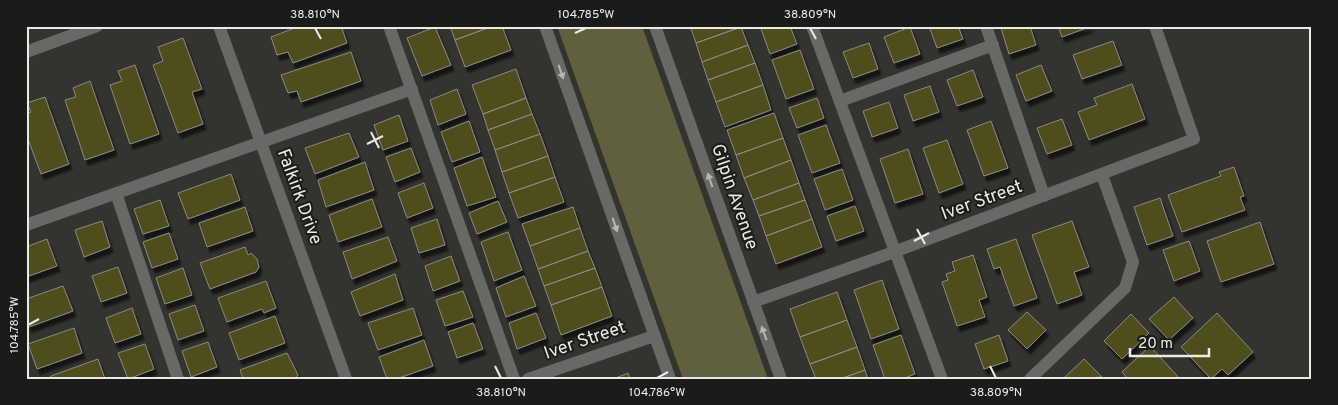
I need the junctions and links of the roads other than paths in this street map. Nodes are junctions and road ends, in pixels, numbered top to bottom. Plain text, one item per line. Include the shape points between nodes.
1 (97, 26) edge
2 (219, 26) edge
3 (389, 26) edge
4 (544, 26) edge
5 (655, 26) edge
6 (812, 26) edge
7 (986, 26) edge
8 (1155, 26) edge
9 (993, 45) junction
10 (26, 52) edge
11 (412, 89) junction
12 (840, 101) junction
13 (261, 142) junction
14 (1102, 175) junction
15 (116, 193) junction
16 (1044, 196) junction
17 (26, 225) edge
18 (894, 252) junction
19 (753, 302) junction
20 (654, 336) junction
21 (178, 379) edge
22 (346, 379) edge
23 (514, 379) edge
24 (528, 379) edge
25 (670, 379) edge
26 (781, 379) edge
27 (942, 379) edge
28 (1030, 379) edge

1 - 10 street
2 - 13 street, Falkirk Drive
3 - 11 street
4 -> 20 street
19 -> 5 street, Gilpin Avenue
6 - 12 street
7 - 9 street
8 - 14 street, Iver Street via 1194,139
9 - 12 street
9 - 16 street
11 - 13 street
11 - 23 street
12 - 18 street
13 - 15 street
13 - 22 street, Falkirk Drive
14 - 16 street, Iver Street
14 - 28 street via 1133,262 1125,288
15 - 17 street
15 - 21 street
16 - 18 street, Iver Street
18 - 19 street, Iver Street
18 - 27 street
26 -> 19 street, Gilpin Avenue
20 - 24 street, Iver Street
20 - 25 street

